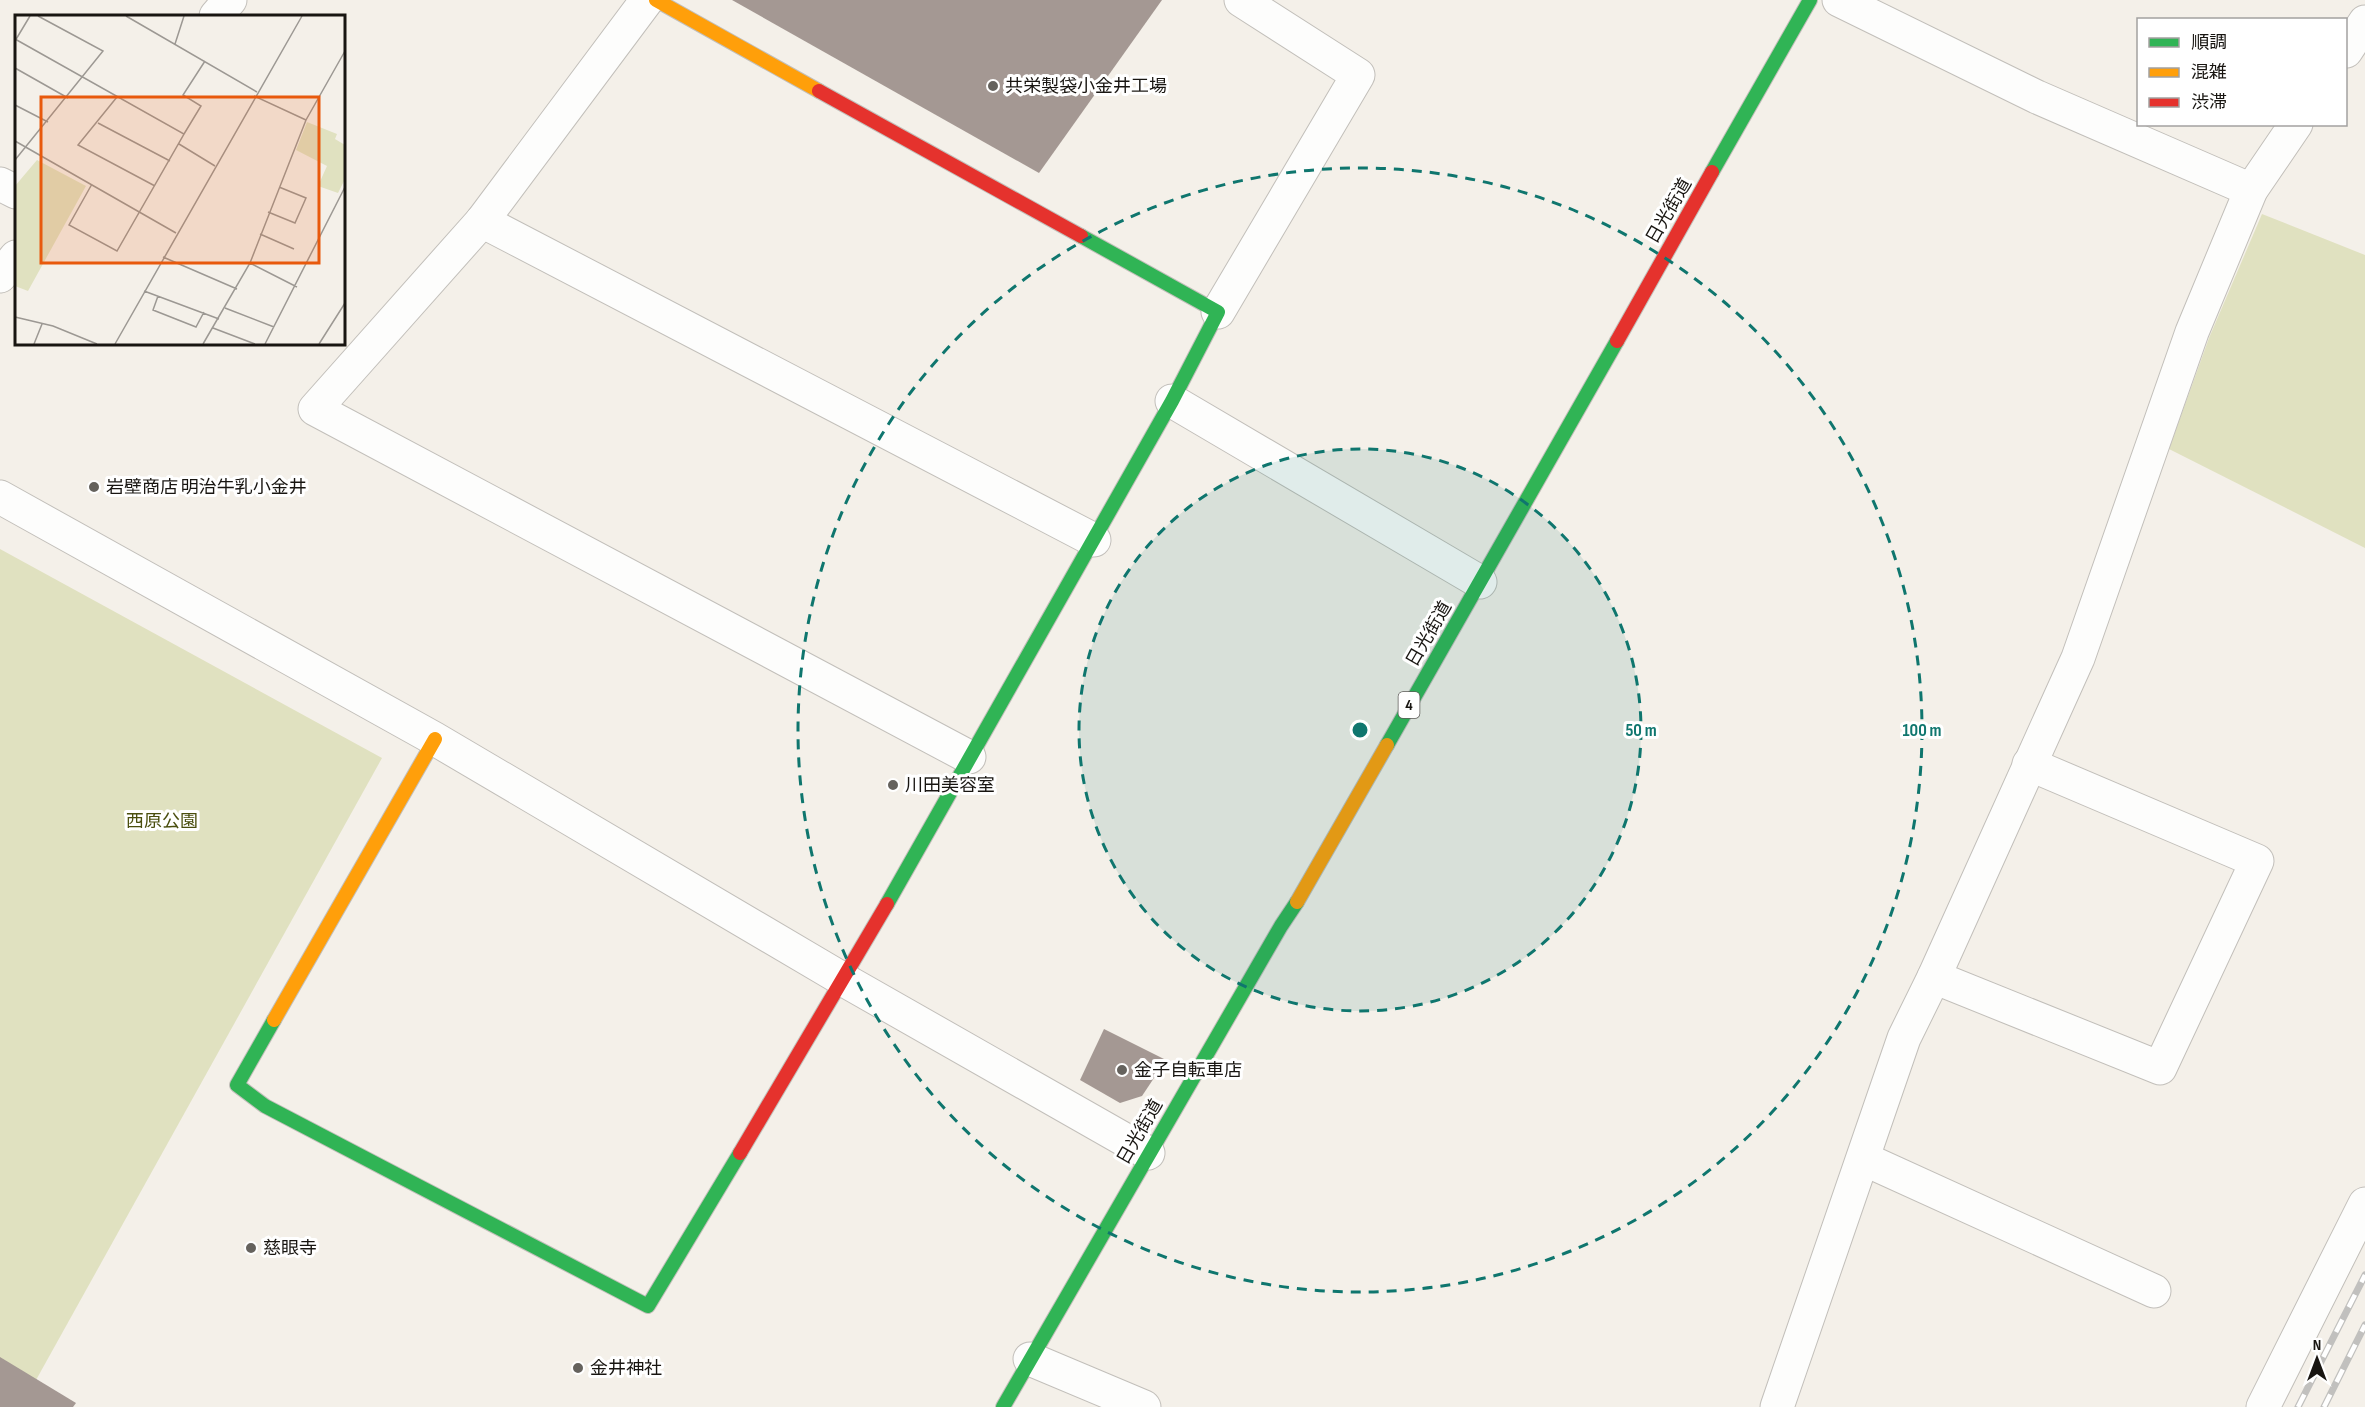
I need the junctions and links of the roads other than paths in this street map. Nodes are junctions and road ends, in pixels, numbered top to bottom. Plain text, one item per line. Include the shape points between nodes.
1 (647, 0) edge
2 (656, 0) edge
3 (1241, 0) edge
4 (1810, 0) edge
5 (1839, 0) edge
6 (2365, 22) edge
7 (2347, 49) edge
8 (2295, 126) edge
9 (0, 184) edge
10 (2251, 190) junction
11 (15, 192) edge
12 (482, 221) junction
13 (15, 258) edge
14 (0, 276) edge
15 (1218, 312) junction
16 (1172, 401) junction
17 (0, 497) edge
18 (1094, 540) junction
19 (1480, 582) junction
20 (435, 739) junction
21 (969, 757) junction
22 (2029, 764) junction
23 (1934, 977) junction
24 (843, 980) junction
25 (1148, 1153) junction
26 (1864, 1159) junction
27 (2365, 1204) edge
28 (2154, 1291) dead end
29 (1030, 1359) junction
30 (1002, 1407) edge
31 (1144, 1407) edge
32 (1778, 1407) edge
33 (2263, 1407) edge

1 - 12 street
2 - 15 main road
3 - 15 street via 1358,75
4 - 19 main road, 日光街道 / 4
5 - 10 street via 2037,97
6 - 7 street
8 - 10 street
9 - 11 street
10 - 22 street via 2192,332 2078,658
12 - 18 street
12 - 21 street via 315,409
13 - 14 street
15 - 16 main road
16 - 18 main road
16 - 19 street
17 - 20 street
18 - 21 main road
19 - 25 main road, 日光街道 / 4 via 1300,898
20 - 24 street
20 - 24 main road via 237,1084 265,1106 648,1306
21 - 24 main road
22 - 23 street
22 - 23 street via 2257,861 2160,1068
23 - 26 street via 1904,1038
24 - 25 street
25 - 29 main road, 日光街道 / 4
26 - 28 street
26 - 32 street
27 - 33 street
29 - 30 main road, 日光街道 / 4
29 - 31 street

